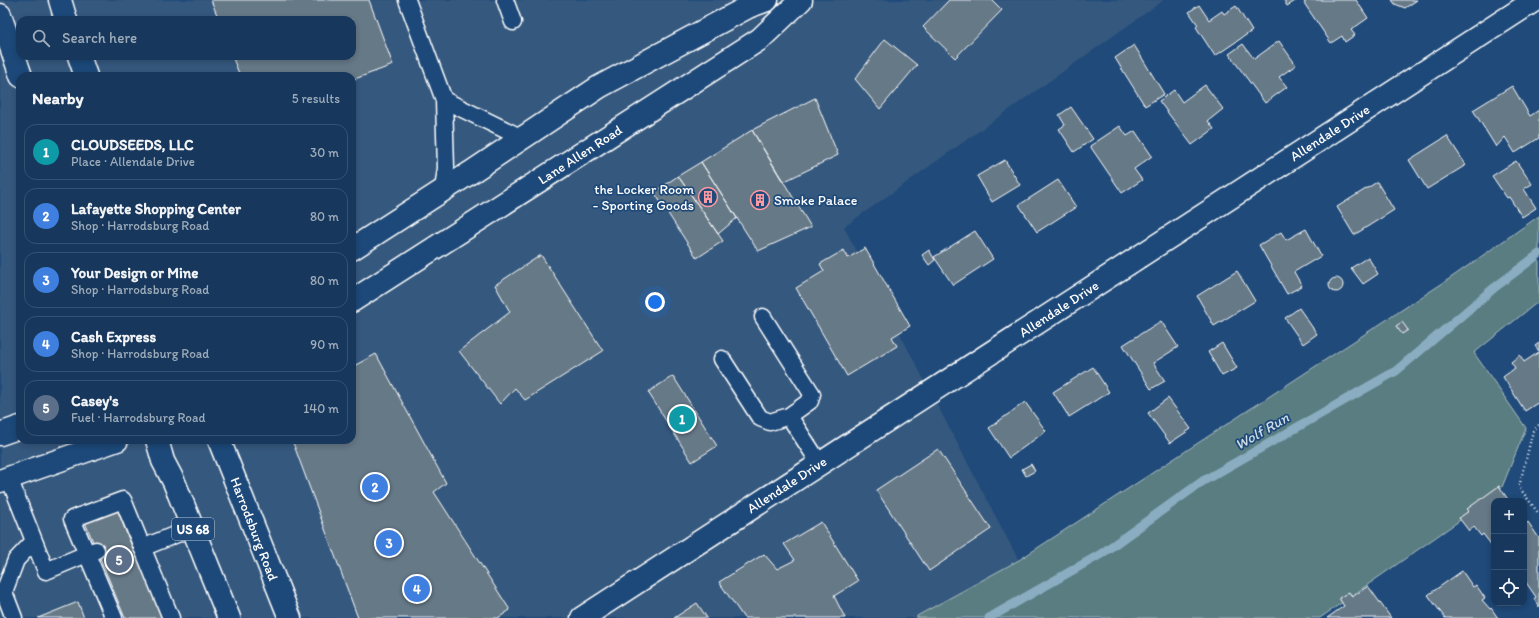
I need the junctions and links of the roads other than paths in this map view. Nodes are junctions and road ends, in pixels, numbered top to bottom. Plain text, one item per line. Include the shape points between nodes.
1 (60, 0) edge
2 (407, 0) edge
3 (505, 0) edge
4 (767, 0) edge
5 (801, 0) edge
6 (1535, 0) edge
7 (0, 15) edge
8 (65, 16) edge
9 (513, 22) dead end
10 (80, 60) edge
11 (20, 72) edge
12 (85, 72) edge
13 (444, 100) junction
14 (522, 138) junction
15 (443, 190) junction
16 (356, 246) edge
17 (356, 298) edge
18 (763, 317) dead end
19 (722, 360) dead end
20 (789, 416) junction
21 (16, 428) edge
22 (0, 434) edge
23 (105, 444) edge
24 (158, 444) edge
25 (221, 444) edge
26 (820, 464) junction
27 (4, 479) edge
28 (192, 528) junction
29 (135, 540) junction
30 (34, 541) junction
31 (92, 552) junction
32 (14, 618) edge
33 (120, 618) edge
34 (171, 618) edge
35 (229, 618) edge
36 (290, 618) edge
37 (582, 618) edge

1 - 8 main road
2 - 13 lane
3 - 9 lane
4 - 14 main road via 748,7 599,87
5 - 17 main road, Lane Allen Road via 760,38
6 - 26 main road, Allendale Drive
7 - 11 main road
10 - 12 main road
13 - 14 lane
13 - 15 lane via 446,168
14 - 15 main road
15 - 16 main road
18 - 20 lane via 812,394 810,401
19 - 20 lane via 760,418 770,422
20 - 26 lane
21 - 22 main road
23 - 27 main road
24 - 28 main road, US 68
25 - 36 main road, Harrodsburg Road
26 - 37 main road, Allendale Drive
27 - 30 lane
28 - 29 lane
28 - 35 main road, US 68
29 - 31 lane via 122,500 72,519
29 - 34 lane via 160,602
30 - 31 lane via 46,571
30 - 32 lane via 16,560 4,592
31 - 33 lane

